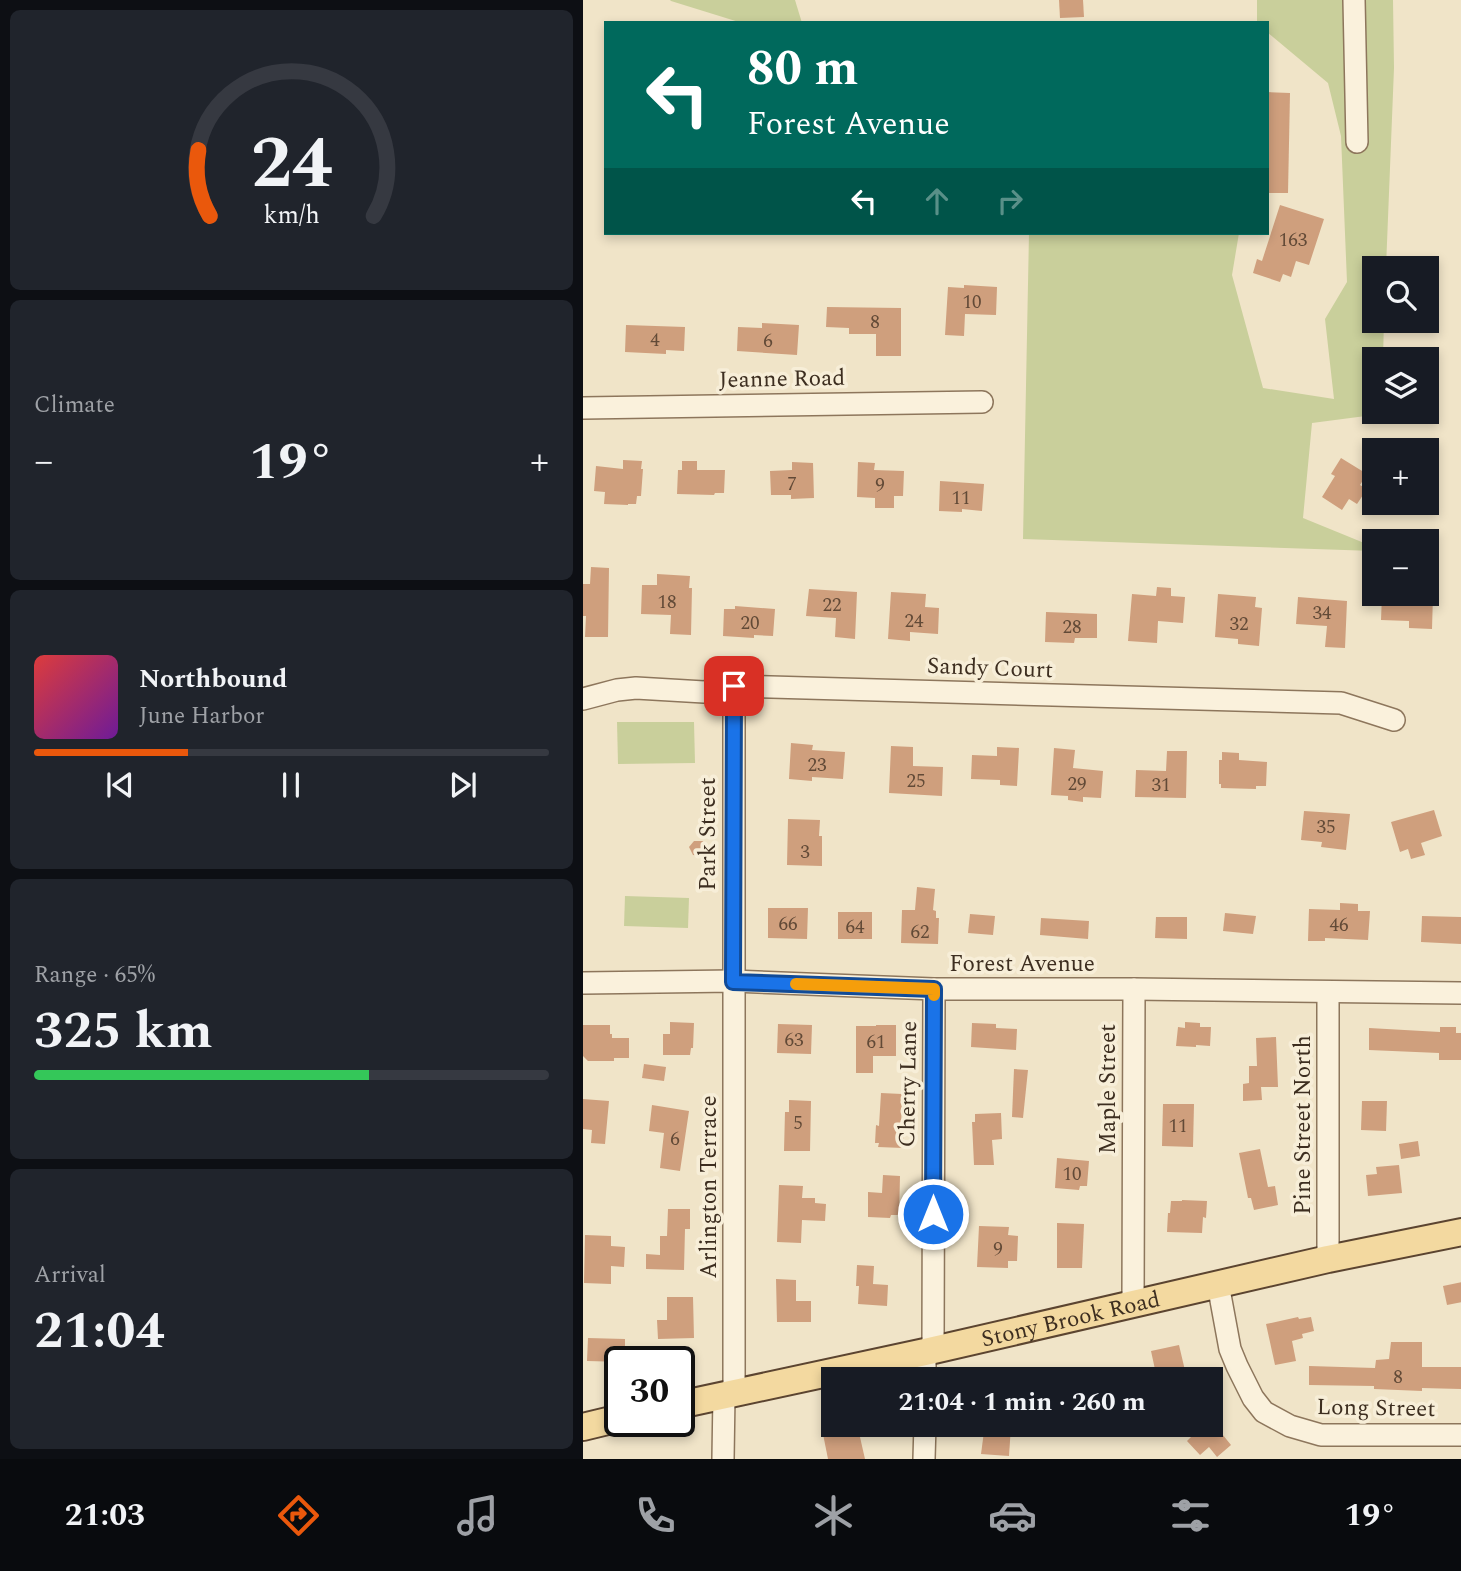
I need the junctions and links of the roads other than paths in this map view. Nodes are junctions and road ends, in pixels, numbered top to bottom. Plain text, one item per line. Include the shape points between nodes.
1 (1354, 0) edge
2 (1357, 142) dead end
3 (982, 402) dead end
4 (583, 408) edge
5 (734, 686) junction
6 (583, 699) edge
7 (1394, 720) dead end
8 (733, 982) junction
9 (583, 983) edge
10 (934, 989) junction
11 (1134, 989) junction
12 (1328, 992) junction
13 (1461, 993) edge
14 (1461, 1232) edge
15 (1328, 1259) junction
16 (1218, 1284) junction
17 (1133, 1303) junction
18 (929, 1350) junction
19 (927, 1367) edge
20 (729, 1393) junction
21 (695, 1401) edge
22 (604, 1422) edge
23 (583, 1427) edge
24 (1461, 1435) edge
25 (925, 1437) edge
26 (723, 1459) edge
27 (924, 1459) edge

1 - 2 street
3 - 4 street, Jeanne Road
5 - 6 street, Sandy Court via 704,692 636,688
5 - 7 street, Sandy Court via 1341,703
5 - 8 street, Park Street
8 - 9 street, Forest Avenue
8 - 10 street, Forest Avenue
8 - 20 street, Arlington Terrace via 735,1148
10 - 11 street, Forest Avenue
10 - 18 street, Cherry Lane
11 - 12 street, Forest Avenue
11 - 17 street, Maple Street
12 - 13 street, Forest Avenue
12 - 15 street, Pine Street North
14 - 15 main road, Stony Brook Road
15 - 16 main road, Stony Brook Road
16 - 17 main road, Stony Brook Road
16 - 24 street, Long Street via 1230,1349 1264,1412 1289,1426 1321,1435
17 - 18 main road, Stony Brook Road
18 - 19 street, Cherry Lane
18 - 20 main road, Stony Brook Road
20 - 21 main road, Stony Brook Road
20 - 26 street, Arlington Terrace
22 - 23 main road
25 - 27 street

